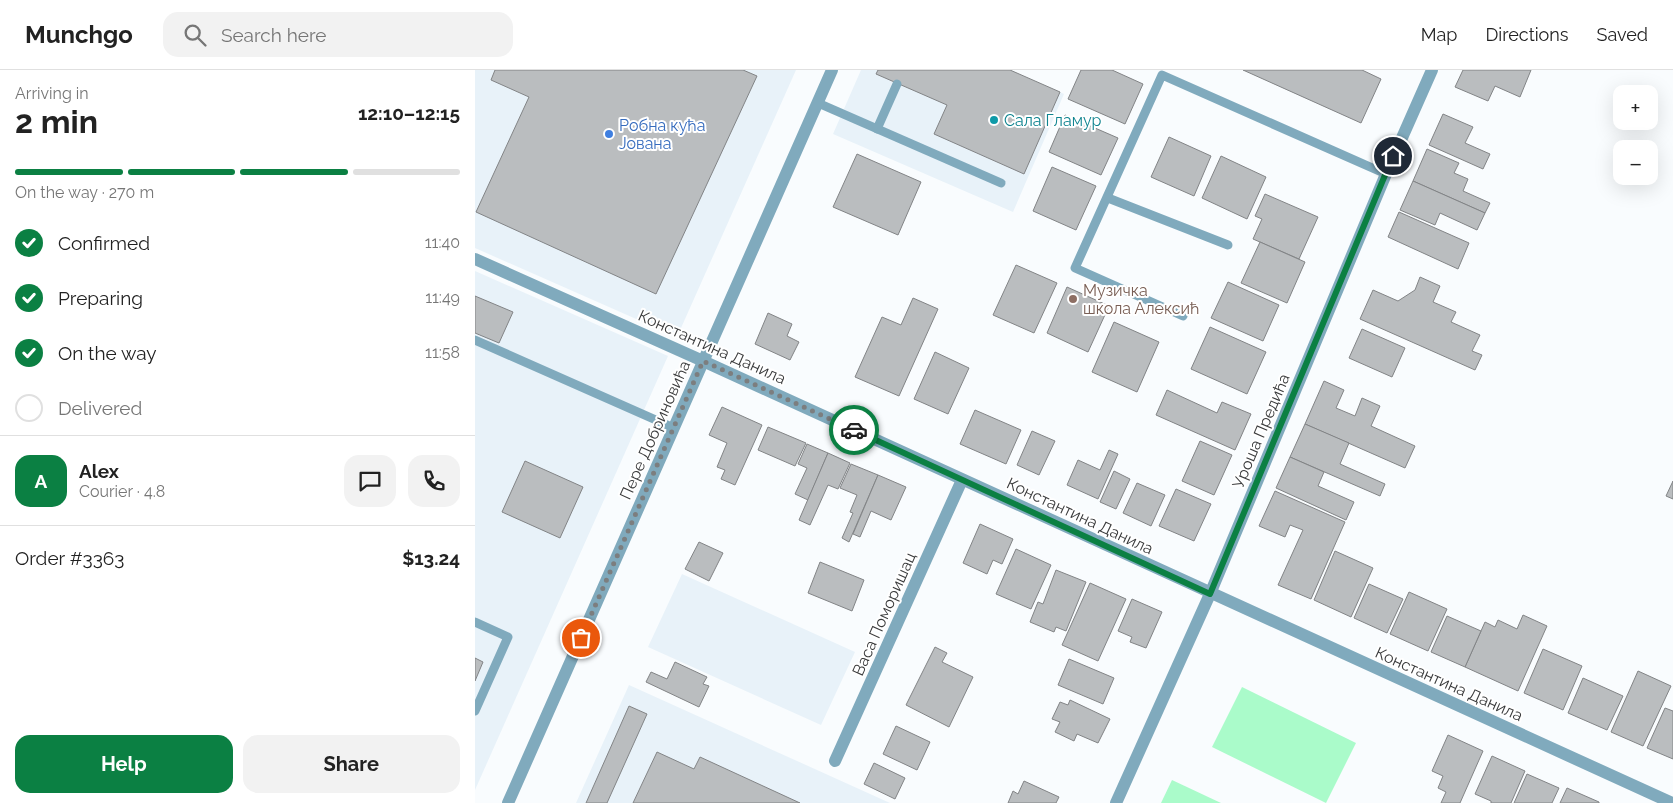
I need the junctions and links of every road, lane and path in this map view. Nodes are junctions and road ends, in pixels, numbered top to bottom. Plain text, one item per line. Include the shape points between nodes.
1 (832, 70) edge
2 (1432, 70) edge
3 (897, 84) dead end
4 (818, 103) junction
5 (877, 129) junction
6 (1386, 174) junction
7 (1001, 184) dead end
8 (1109, 198) junction
9 (1228, 246) dead end
10 (475, 259) edge
11 (1183, 316) dead end
12 (475, 340) edge
13 (703, 361) junction
14 (674, 428) junction
15 (962, 480) junction
16 (1210, 594) junction
17 (475, 622) edge
18 (475, 711) edge
19 (835, 762) dead end
20 (507, 803) edge
21 (1117, 803) edge
22 (1672, 803) edge

1 - 4 street, Пере Добриновића
2 - 6 street, Уроша Предића
3 - 5 lane
4 - 5 lane
4 - 13 street, Пере Добриновића
5 - 7 lane
6 - 8 lane via 1162,75
6 - 16 street, Уроша Предића
8 - 9 lane
8 - 11 lane via 1075,268
10 - 13 street, Константина Данила
12 - 14 lane
13 - 14 street, Пере Добриновића
13 - 15 street, Константина Данила
14 - 20 street, Пере Добриновића
15 - 16 street, Константина Данила
15 - 19 street, Васа Поморишац
16 - 21 street, Уроша Предића
16 - 22 street, Константина Данила
17 - 18 lane via 508,637

